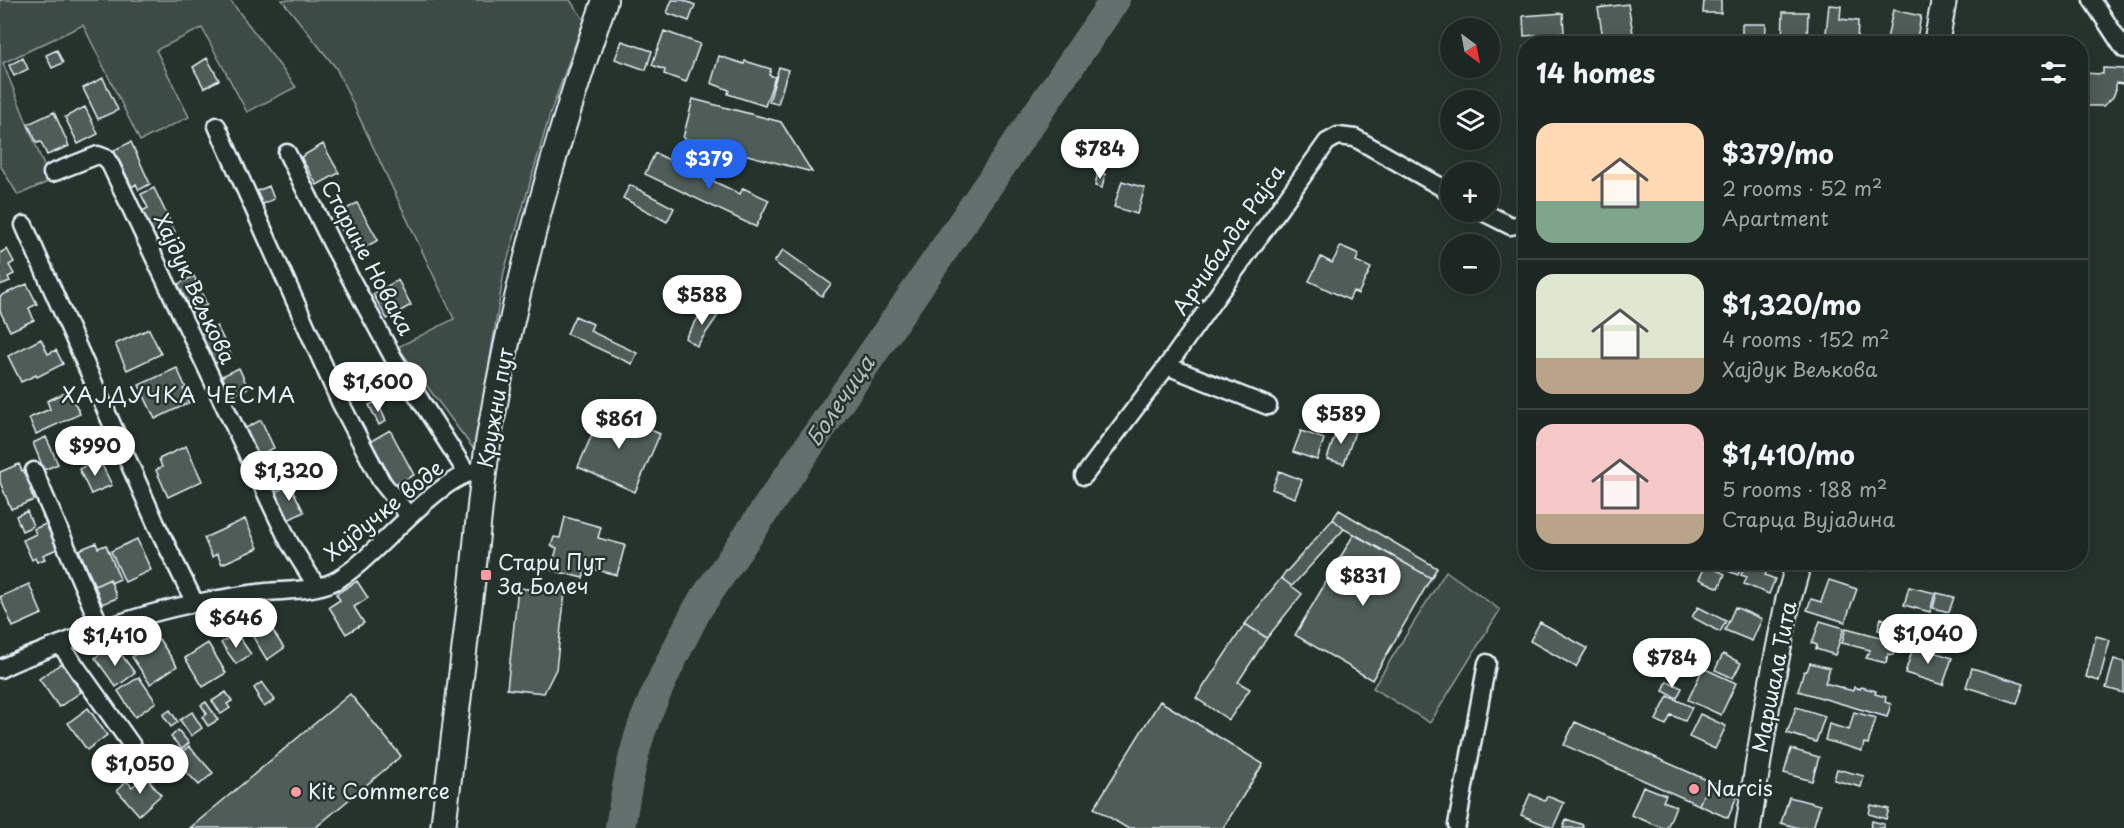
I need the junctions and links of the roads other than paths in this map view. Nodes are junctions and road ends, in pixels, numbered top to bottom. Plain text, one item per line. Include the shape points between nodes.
1 (605, 0) edge
2 (1944, 0) edge
3 (2092, 0) edge
4 (1937, 36) edge
5 (2124, 49) edge
6 (217, 126) dead end
7 (287, 153) dead end
8 (52, 172) dead end
9 (1440, 186) edge
10 (1500, 220) edge
11 (24, 225) dead end
12 (1518, 225) edge
13 (1167, 366) junction
14 (1268, 406) dead end
15 (34, 471) dead end
16 (476, 472) junction
17 (1084, 476) dead end
18 (409, 516) junction
19 (1797, 570) edge
20 (317, 587) junction
21 (195, 603) junction
22 (101, 628) junction
23 (60, 644) junction
24 (1487, 663) dead end
25 (0, 669) edge
26 (150, 771) dead end
27 (1457, 825) dead end
28 (443, 828) edge
29 (1748, 828) edge

1 - 16 main road, Кружни пут via 560,135 520,282
2 - 4 main road
3 - 5 street
6 - 18 street via 340,402 381,481
7 - 16 street, Старине Новака via 394,359
8 - 20 street, Хајдук Вељкова via 98,155 111,166 289,542
9 - 13 street, Арчибалда Рајса via 1355,138 1332,138
10 - 12 street
11 - 21 street
13 - 14 street
13 - 17 street, Арчибалда Рајса
15 - 22 street
16 - 18 street, Хајдучке воде via 453,481
16 - 28 main road, Кружни пут
18 - 20 street, Хајдучке воде via 352,569
19 - 29 main road, Маршала Тита via 1767,706
20 - 21 street, Хајдучке воде
21 - 22 street, Хајдучке воде
22 - 23 street, Хајдучке воде
23 - 25 street, Хајдучке воде
23 - 26 street
24 - 27 street

